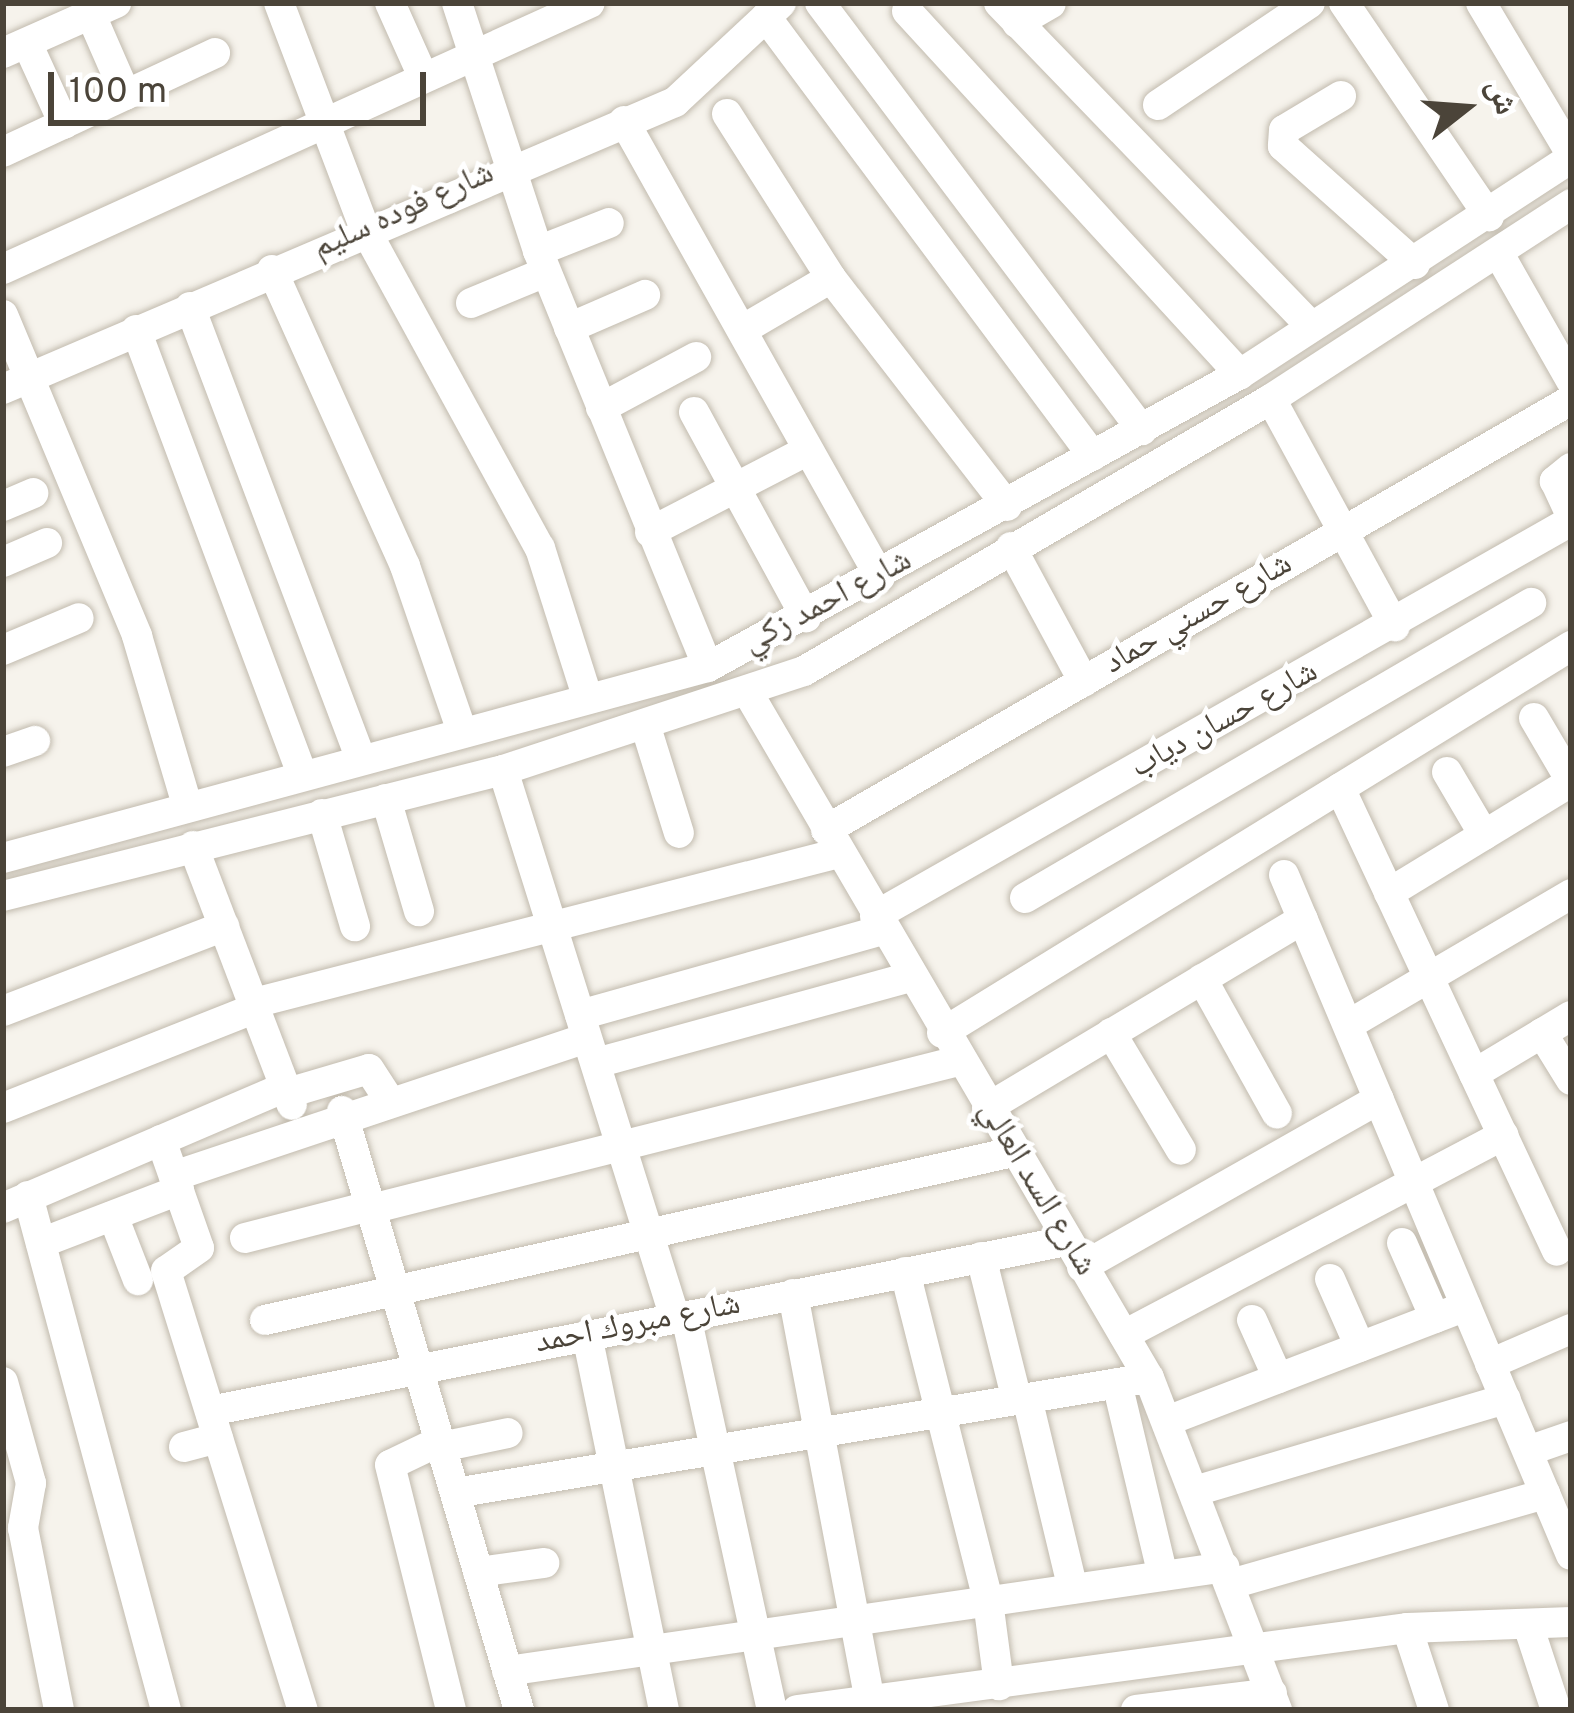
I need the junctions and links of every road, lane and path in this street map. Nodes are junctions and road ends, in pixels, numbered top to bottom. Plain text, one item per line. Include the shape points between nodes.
1 (279, 3) edge
2 (390, 3) edge
3 (457, 3) edge
4 (590, 3) edge
5 (820, 3) edge
6 (1051, 3) edge
7 (1310, 3) edge
8 (1345, 3) edge
9 (1483, 4) edge
10 (104, 9) edge
11 (774, 10) edge
12 (907, 11) dead end
13 (540, 13) edge
14 (1008, 13) edge
15 (15, 48) edge
16 (472, 50) junction
17 (215, 52) dead end
18 (421, 72) junction
19 (126, 95) junction
20 (1341, 96) dead end
21 (1158, 105) dead end
22 (727, 115) dead end
23 (624, 121) junction
24 (321, 123) junction
25 (64, 124) junction
26 (3, 152) edge
27 (1571, 156) edge
28 (509, 165) junction
29 (1571, 203) edge
30 (1490, 216) junction
31 (609, 223) dead end
32 (365, 229) junction
33 (1499, 254) junction
34 (542, 262) junction
35 (1415, 264) junction
36 (3, 269) edge
37 (272, 270) junction
38 (831, 278) junction
39 (1366, 291) junction
40 (645, 295) dead end
41 (471, 303) dead end
42 (190, 307) junction
43 (3, 315) edge
44 (1388, 324) junction
45 (1311, 326) junction
46 (569, 328) junction
47 (136, 330) junction
48 (742, 330) junction
49 (695, 357) dead end
50 (1240, 374) junction
51 (1571, 381) edge
52 (16, 383) edge
53 (1270, 399) junction
54 (1571, 400) edge
55 (601, 408) junction
56 (694, 412) dead end
57 (1142, 430) junction
58 (808, 450) junction
59 (1093, 457) junction
60 (1571, 468) edge
61 (734, 489) junction
62 (32, 494) dead end
63 (3, 506) edge
64 (1007, 506) junction
65 (1571, 519) edge
66 (650, 532) junction
67 (1342, 533) junction
68 (47, 543) dead end
69 (1011, 548) junction
70 (3, 562) edge
71 (880, 577) junction
72 (1532, 603) dead end
73 (806, 617) junction
74 (79, 618) dead end
75 (1394, 626) junction
76 (1571, 646) edge
77 (3, 650) edge
78 (708, 667) junction
79 (1084, 682) junction
80 (747, 691) junction
81 (587, 696) junction
82 (1534, 718) dead end
83 (645, 724) junction
84 (461, 729) junction
85 (34, 741) dead end
86 (3, 752) edge
87 (359, 754) junction
88 (503, 770) junction
89 (301, 771) junction
90 (1447, 772) dead end
91 (1571, 781) edge
92 (1340, 788) junction
93 (386, 799) junction
94 (1078, 803) junction
95 (187, 805) junction
96 (322, 814) junction
97 (679, 832) dead end
98 (1484, 835) junction
99 (833, 842) junction
100 (193, 846) junction
101 (1106, 850) junction
102 (3, 858) edge
103 (1284, 874) dead end
104 (1389, 893) junction
105 (1571, 894) edge
106 (3, 896) edge
107 (1025, 898) dead end
108 (419, 911) dead end
109 (1303, 919) junction
110 (879, 923) junction
111 (224, 926) junction
112 (356, 926) dead end
113 (553, 926) junction
114 (910, 977) junction
115 (1202, 979) junction
116 (1430, 979) junction
117 (254, 1005) junction
118 (3, 1011) edge
119 (1571, 1016) edge
120 (1348, 1025) junction
121 (942, 1033) junction
122 (1543, 1033) junction
123 (1111, 1034) junction
124 (588, 1039) junction
125 (958, 1061) junction
126 (1474, 1074) junction
127 (1571, 1080) edge
128 (286, 1090) junction
129 (388, 1098) junction
130 (1379, 1099) junction
131 (3, 1108) edge
132 (986, 1108) junction
133 (342, 1112) junction
134 (1276, 1114) dead end
135 (301, 1127) junction
136 (1503, 1135) junction
137 (161, 1140) junction
138 (622, 1146) junction
139 (1181, 1150) dead end
140 (1013, 1152) junction
141 (1414, 1182) junction
142 (176, 1183) junction
143 (15, 1202) edge
144 (371, 1208) junction
145 (113, 1216) junction
146 (650, 1236) junction
147 (245, 1238) dead end
148 (40, 1243) junction
149 (1402, 1243) dead end
150 (1557, 1251) dead end
151 (1074, 1254) junction
152 (981, 1257) junction
153 (905, 1272) junction
154 (1330, 1279) dead end
155 (138, 1280) dead end
156 (793, 1294) junction
157 (397, 1295) junction
158 (1466, 1306) junction
159 (680, 1317) junction
160 (1435, 1318) junction
161 (265, 1320) dead end
162 (1252, 1320) dead end
163 (1571, 1328) edge
164 (587, 1335) junction
165 (1124, 1335) junction
166 (1360, 1347) junction
167 (1490, 1364) junction
168 (418, 1369) junction
169 (1150, 1378) junction
170 (1278, 1378) junction
171 (3, 1382) edge
172 (1117, 1383) junction
173 (1022, 1399) junction
174 (1506, 1399) junction
175 (941, 1412) junction
176 (1167, 1421) junction
177 (214, 1425) junction
178 (822, 1432) junction
179 (508, 1433) dead end
180 (1571, 1436) edge
181 (441, 1444) junction
182 (184, 1447) dead end
183 (718, 1450) junction
184 (1528, 1451) junction
185 (614, 1467) junction
186 (1195, 1491) junction
187 (455, 1493) junction
188 (1545, 1494) junction
189 (1571, 1555) edge
190 (544, 1563) dead end
191 (478, 1572) junction
192 (1228, 1575) junction
193 (1163, 1576) junction
194 (1073, 1589) junction
195 (988, 1601) junction
196 (861, 1620) junction
197 (1571, 1622) edge
198 (1528, 1624) junction
199 (1407, 1628) junction
200 (762, 1634) junction
201 (652, 1650) junction
202 (1258, 1651) junction
203 (507, 1672) junction
204 (999, 1685) junction
205 (870, 1701) junction
206 (1274, 1701) edge
207 (59, 1710) edge
208 (166, 1710) edge
209 (303, 1710) edge
210 (451, 1710) edge
211 (519, 1710) edge
212 (664, 1710) edge
213 (772, 1710) edge
214 (796, 1710) edge
215 (1136, 1710) edge
216 (1434, 1710) edge
217 (1556, 1710) edge

1 - 24 street
2 - 18 street
3 - 16 street
4 - 13 street
5 - 57 street
6 - 14 street
7 - 21 street
8 - 30 street
9 - 27 street
10 - 15 street
10 - 19 street
11 - 23 street, شارع فوده سليم via 692,91
11 - 59 street
12 - 50 street
13 - 16 street
14 - 45 street
15 - 25 street
16 - 18 street
16 - 28 street
17 - 19 street
18 - 24 street
19 - 25 street
20 - 35 street via 1285,130 1283,146
22 - 38 street
23 - 28 street, شارع فوده سليم
23 - 48 street
24 - 32 street
24 - 36 street
25 - 26 street
27 - 30 street, شارع احمد زكي
28 - 32 street, شارع فوده سليم
28 - 34 street
29 - 33 street, شارع احمد زكي
30 - 35 street, شارع احمد زكي
31 - 34 street
32 - 37 street, شارع فوده سليم
32 - 81 street via 540,548
33 - 44 street, شارع احمد زكي
33 - 51 street
34 - 41 street
34 - 46 street
35 - 39 street, شارع احمد زكي
37 - 42 street, شارع فوده سليم
37 - 84 street via 405,566
38 - 48 street
38 - 64 street
39 - 44 street
39 - 45 street, شارع احمد زكي
40 - 46 street
42 - 47 street, شارع فوده سليم
42 - 87 street
43 - 52 street
44 - 53 street, شارع احمد زكي
45 - 50 street, شارع احمد زكي
46 - 55 street
47 - 52 street, شارع فوده سليم
47 - 89 street
48 - 58 street
49 - 55 street
50 - 57 street, شارع احمد زكي
52 - 95 street via 137,636
53 - 67 street
53 - 69 street, شارع احمد زكي
54 - 67 street, شارع حسني حماد
55 - 66 street
56 - 61 street
57 - 59 street, شارع احمد زكي
58 - 61 street
58 - 71 street
59 - 64 street, شارع احمد زكي
60 - 65 street, شارع حسان دياب via 1555,482
61 - 66 street
61 - 73 street
62 - 63 street
64 - 71 street, شارع احمد زكي
65 - 75 street, شارع حسان دياب
66 - 78 street
67 - 75 street
67 - 79 street, شارع حسني حماد
68 - 70 street
69 - 79 street
69 - 80 street, شارع احمد زكي via 831,658
71 - 73 street, شارع احمد زكي
72 - 101 street
73 - 78 street, شارع احمد زكي
74 - 77 street
75 - 94 street, شارع حسان دياب
76 - 92 street
78 - 81 street, شارع احمد زكي
79 - 99 street, شارع حسني حماد
80 - 83 street, شارع احمد زكي
80 - 99 street, شارع السد العالي
81 - 84 street, شارع احمد زكي
82 - 91 street
83 - 88 street, شارع احمد زكي
83 - 97 street
84 - 87 street, شارع احمد زكي
85 - 86 street
87 - 89 street, شارع احمد زكي
88 - 93 street, شارع احمد زكي
88 - 113 street
89 - 95 street, شارع احمد زكي
90 - 98 street
91 - 98 street
92 - 104 street
92 - 121 street
93 - 96 street, شارع احمد زكي
93 - 108 street
94 - 101 street
94 - 110 street, شارع حسان دياب
95 - 102 street, شارع احمد زكي
96 - 100 street, شارع احمد زكي
96 - 112 street
98 - 104 street
99 - 110 street, شارع السد العالي
99 - 113 street, شارع حسني حماد
100 - 106 street, شارع احمد زكي
100 - 111 street
101 - 107 street
103 - 109 street
104 - 116 street
105 - 116 street
109 - 115 street
109 - 120 street
110 - 114 street, شارع السد العالي
110 - 124 street, شارع حسان دياب
111 - 117 street
111 - 118 street
113 - 117 street, شارع حسني حماد
113 - 124 street
114 - 121 street, شارع السد العالي
114 - 124 street
115 - 123 street
115 - 134 street
116 - 120 street
116 - 126 street
117 - 128 street
117 - 131 street, شارع حسني حماد
119 - 122 street
120 - 130 street
121 - 125 street, شارع السد العالي
122 - 126 street
122 - 127 street
123 - 132 street
123 - 139 street
124 - 129 street
124 - 138 street
125 - 132 street, شارع السد العالي
125 - 138 street
126 - 136 street
128 - 129 street via 369,1069
128 - 135 street
128 - 137 street
129 - 133 street
130 - 141 street
130 - 151 street, شارع مبروك احمد
132 - 140 street, شارع السد العالي
133 - 135 street
133 - 144 street
135 - 142 street
136 - 141 street
136 - 150 street
137 - 142 street
137 - 143 street
138 - 144 street
138 - 146 street
140 - 146 street
140 - 151 street, شارع السد العالي
141 - 158 street
141 - 165 street
142 - 145 street
142 - 177 street via 198,1240 166,1271
143 - 148 street
144 - 147 street
144 - 157 street
145 - 148 street
145 - 155 street
146 - 157 street
146 - 159 street
148 - 208 street
149 - 160 street
151 - 152 street, شارع مبروك احمد
151 - 165 street, شارع السد العالي
152 - 153 street, شارع مبروك احمد
152 - 173 street
153 - 156 street, شارع مبروك احمد
153 - 175 street
154 - 166 street
156 - 159 street, شارع مبروك احمد
156 - 178 street
157 - 161 street
157 - 168 street
158 - 160 street
158 - 167 street
159 - 164 street, شارع مبروك احمد
159 - 183 street
160 - 166 street
162 - 170 street
163 - 167 street
164 - 168 street, شارع مبروك احمد
164 - 185 street
165 - 169 street, شارع السد العالي
166 - 170 street
167 - 174 street
168 - 177 street, شارع مبروك احمد
168 - 181 street
169 - 172 street
169 - 176 street, شارع السد العالي
170 - 176 street
171 - 207 street
172 - 173 street
172 - 193 street
173 - 175 street
173 - 194 street
174 - 184 street
174 - 186 street
175 - 178 street
175 - 195 street
176 - 186 street, شارع السد العالي
177 - 182 street, شارع مبروك احمد
177 - 209 street
178 - 183 street
178 - 196 street
179 - 181 street
180 - 184 street
181 - 187 street
181 - 210 street via 391,1465
183 - 185 street
183 - 200 street
184 - 188 street
185 - 187 street
185 - 201 street
186 - 192 street, شارع السد العالي
187 - 191 street
188 - 189 street
188 - 192 street
190 - 191 street
191 - 203 street
192 - 193 street
192 - 202 street, شارع السد العالي
193 - 194 street
194 - 195 street
195 - 196 street
195 - 204 street
196 - 200 street
196 - 205 street
197 - 198 street
198 - 199 street
198 - 217 street
199 - 202 street
199 - 216 street
200 - 201 street
200 - 213 street
201 - 203 street
201 - 212 street
202 - 204 street
202 - 206 street, شارع السد العالي
203 - 211 street
204 - 205 street
205 - 214 street
206 - 215 street

